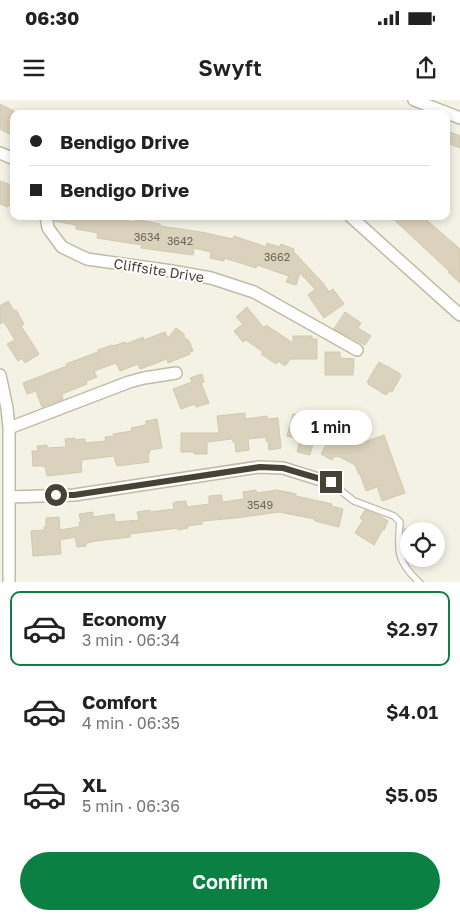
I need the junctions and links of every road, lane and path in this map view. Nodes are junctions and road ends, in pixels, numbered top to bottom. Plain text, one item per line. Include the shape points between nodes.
1 (414, 100) edge
2 (440, 110) edge
3 (47, 220) edge
4 (354, 220) edge
5 (460, 315) edge
6 (357, 350) dead end
7 (176, 373) dead end
8 (0, 375) edge
9 (9, 428) junction
10 (331, 482) joint
11 (9, 497) junction
12 (9, 582) edge
13 (420, 582) edge

1 - 2 street
3 - 6 street, Cliffsite Drive via 48,228 62,247 87,259 211,278 254,292
4 - 5 street
7 - 9 street via 128,382
8 - 9 street
9 - 11 street
10 - 11 street via 283,468 260,467 74,495
10 - 13 lane via 354,501 394,516 400,522 397,544 402,561 407,571
11 - 12 street

